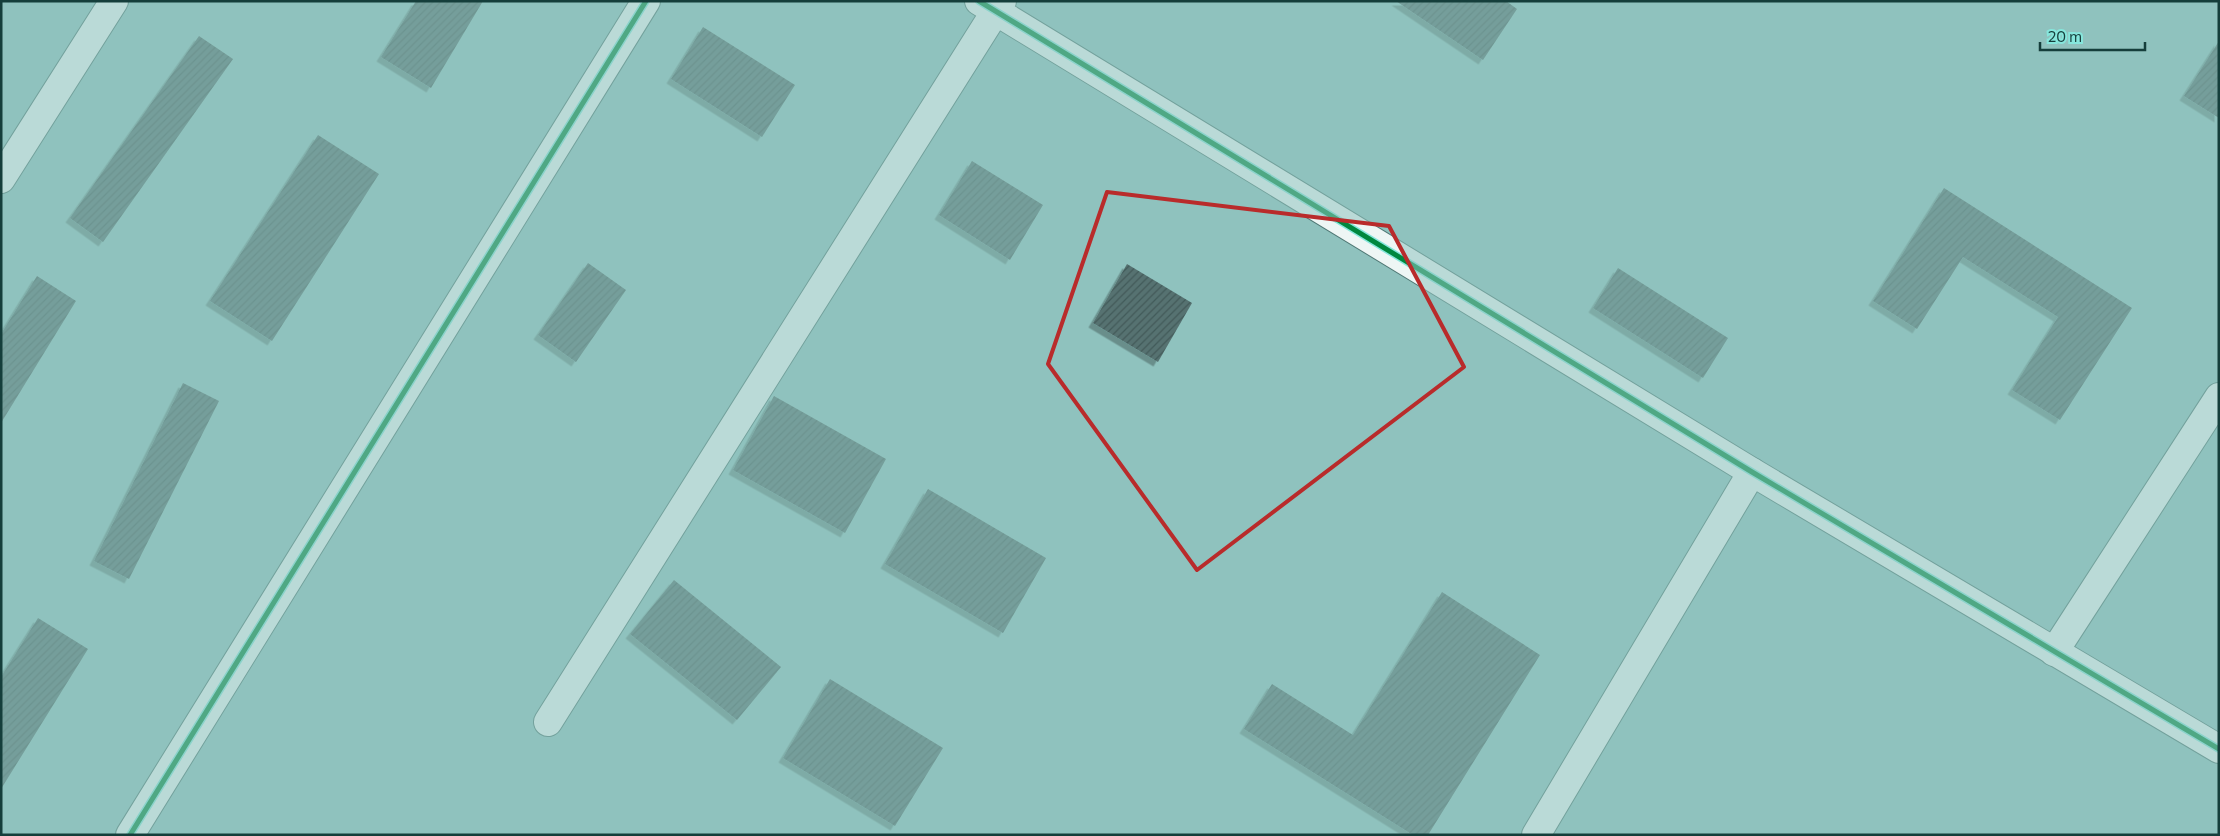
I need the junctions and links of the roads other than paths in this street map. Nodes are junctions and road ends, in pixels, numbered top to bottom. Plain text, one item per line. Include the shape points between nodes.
1 (114, 1) edge
2 (646, 1) edge
3 (992, 5) edge
4 (1, 179) edge
5 (2219, 397) edge
6 (1752, 472) junction
7 (2054, 652) junction
8 (548, 722) dead end
9 (2219, 749) edge
10 (130, 835) edge
11 (1536, 835) edge

1 - 4 street
2 - 10 street
3 - 6 street
3 - 8 street
5 - 7 street
6 - 7 street
6 - 11 street
7 - 9 street

